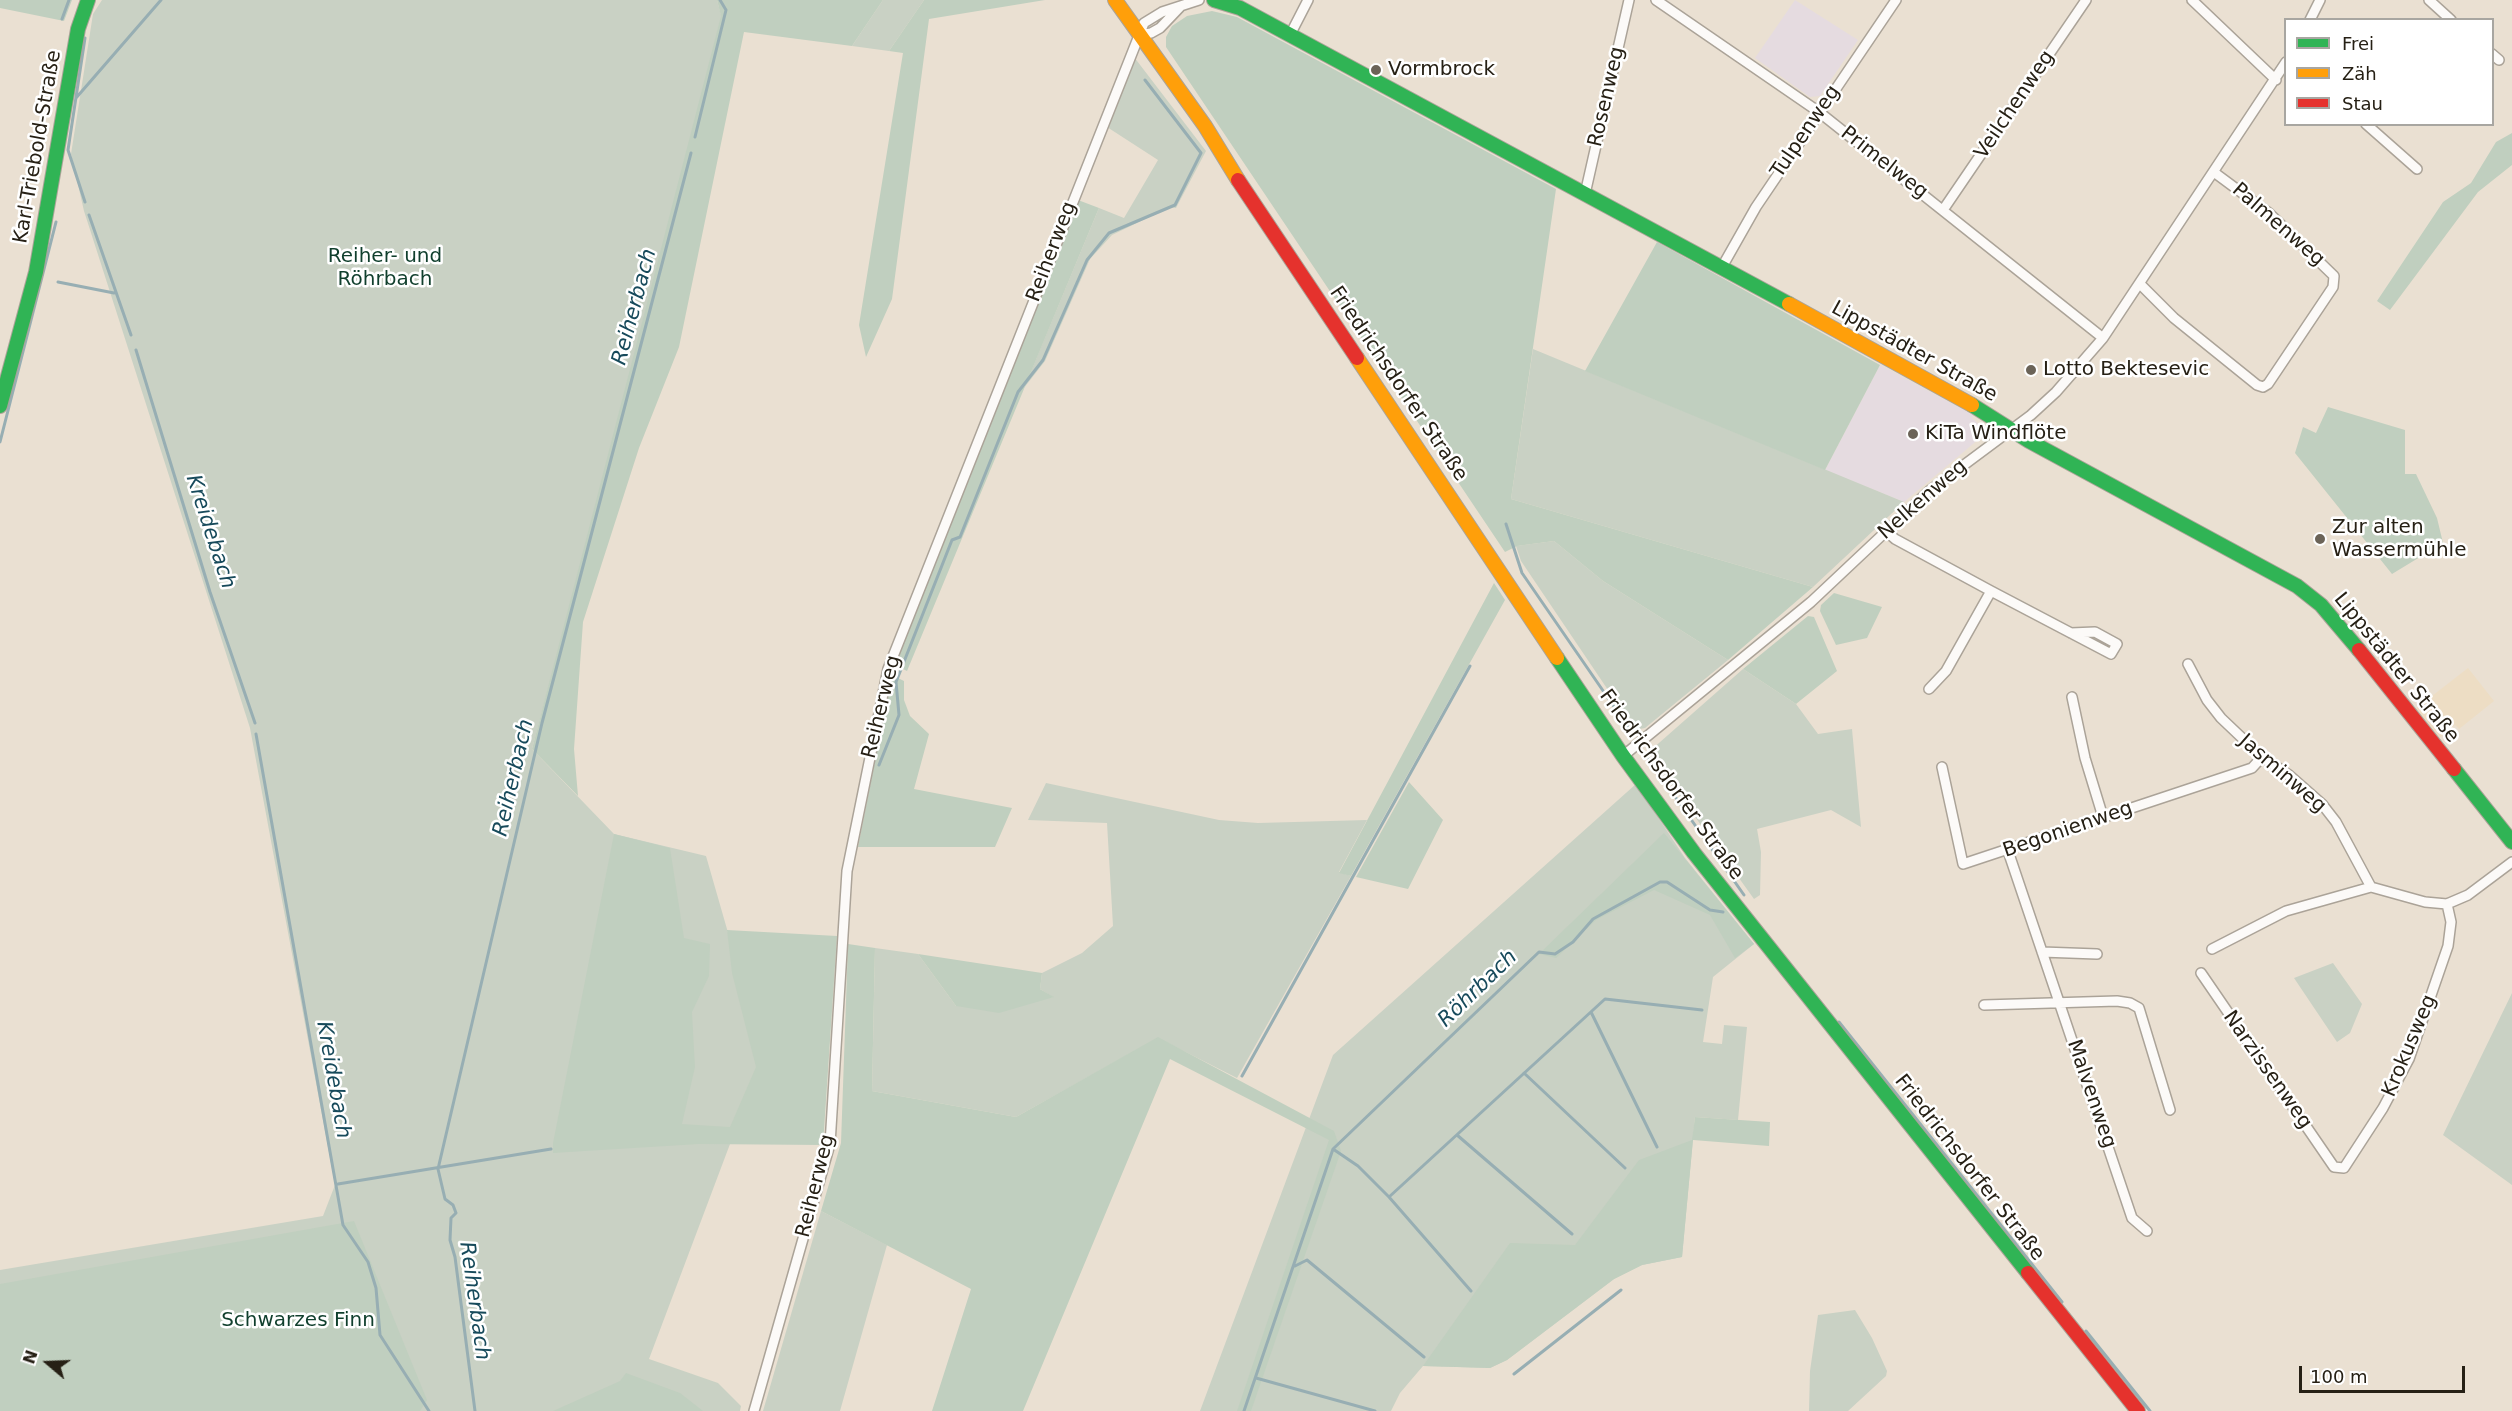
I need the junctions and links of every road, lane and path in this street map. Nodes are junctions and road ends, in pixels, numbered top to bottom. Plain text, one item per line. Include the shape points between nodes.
1 (88, 0) edge
2 (1115, 0) edge
3 (1198, 0) edge
4 (1214, 0) edge
5 (1308, 0) edge
6 (1629, 0) edge
7 (1656, 0) edge
8 (1896, 0) edge
9 (2086, 0) edge
10 (2192, 0) edge
11 (2320, 0) edge
12 (2428, 0) edge
13 (2311, 18) edge
14 (2449, 18) edge
15 (1138, 35) junction
16 (1290, 35) junction
17 (2284, 66) edge
18 (2276, 80) junction
19 (1819, 112) junction
20 (2368, 126) edge
21 (2417, 168) dead end
22 (2215, 173) junction
23 (1585, 194) junction
24 (1943, 210) junction
25 (1722, 267) junction
26 (2140, 284) junction
27 (2103, 338) junction
28 (0, 406) edge
29 (2011, 429) junction
30 (1886, 531) junction
31 (1990, 591) junction
32 (2070, 633) dead end
33 (2188, 664) dead end
34 (1929, 689) dead end
35 (2072, 697) dead end
36 (1623, 756) junction
37 (2262, 758) junction
38 (1942, 767) dead end
39 (2103, 817) junction
40 (2512, 842) edge
41 (2008, 850) junction
42 (2512, 862) edge
43 (2371, 887) junction
44 (2447, 904) junction
45 (2212, 949) dead end
46 (2042, 952) junction
47 (2097, 954) dead end
48 (2201, 973) dead end
49 (2061, 1004) junction
50 (1984, 1005) dead end
51 (2170, 1110) dead end
52 (2334, 1167) joint
53 (2147, 1231) dead end
54 (754, 1411) edge
55 (2138, 1411) edge

1 - 28 street, Karl-Triebold-Straße via 78,29 36,272
2 - 15 street, Friedrichsdorfer Straße
3 - 15 street via 1181,6 1160,28
4 - 16 street, Lippstädter Straße via 1240,8
5 - 16 street
6 - 23 street, Rosenweg
7 - 19 street, Primelweg
8 - 19 street, Tulpenweg
9 - 24 street, Veilchenweg
10 - 18 street
11 - 13 street
12 - 14 street
15 - 36 street, Friedrichsdorfer Straße via 1205,126
15 - 54 street, Reiherweg via 888,669 847,871 830,1144
16 - 23 street, Lippstädter Straße
17 - 18 street, Nelkenweg
18 - 22 street, Nelkenweg
19 - 24 street, Primelweg
19 - 25 street, Tulpenweg via 1756,207
20 - 21 street
22 - 26 street, Nelkenweg
22 - 26 street, Palmenweg via 2269,213 2334,276 2333,287 2268,384 2257,385 2190,332
23 - 25 street, Lippstädter Straße
24 - 27 street, Primelweg
25 - 29 street, Lippstädter Straße
26 - 27 street, Nelkenweg
27 - 29 street, Nelkenweg via 2046,402
29 - 30 street, Nelkenweg via 1929,491
29 - 40 street, Lippstädter Straße via 2310,596 2339,625
30 - 31 street
30 - 36 street, Nelkenweg via 1811,602
31 - 32 street
31 - 34 street via 1946,671
33 - 37 street, Jasminweg via 2221,718
35 - 39 street
36 - 55 street, Friedrichsdorfer Straße via 1707,871
37 - 39 street, Begonienweg via 2252,768
37 - 43 street, Jasminweg via 2322,804
38 - 41 street, Begonienweg via 1963,864
39 - 41 street, Begonienweg
41 - 46 street, Malvenweg
42 - 44 street via 2468,895
43 - 44 street
43 - 45 street via 2286,911
44 - 52 street, Krokusweg via 2451,922 2448,946 2409,1059 2350,1162 2344,1168
46 - 47 street
46 - 49 street, Malvenweg
48 - 52 street, Narzissenweg
49 - 50 street
49 - 51 street via 2117,1001 2139,1008
49 - 53 street, Malvenweg via 2132,1218

